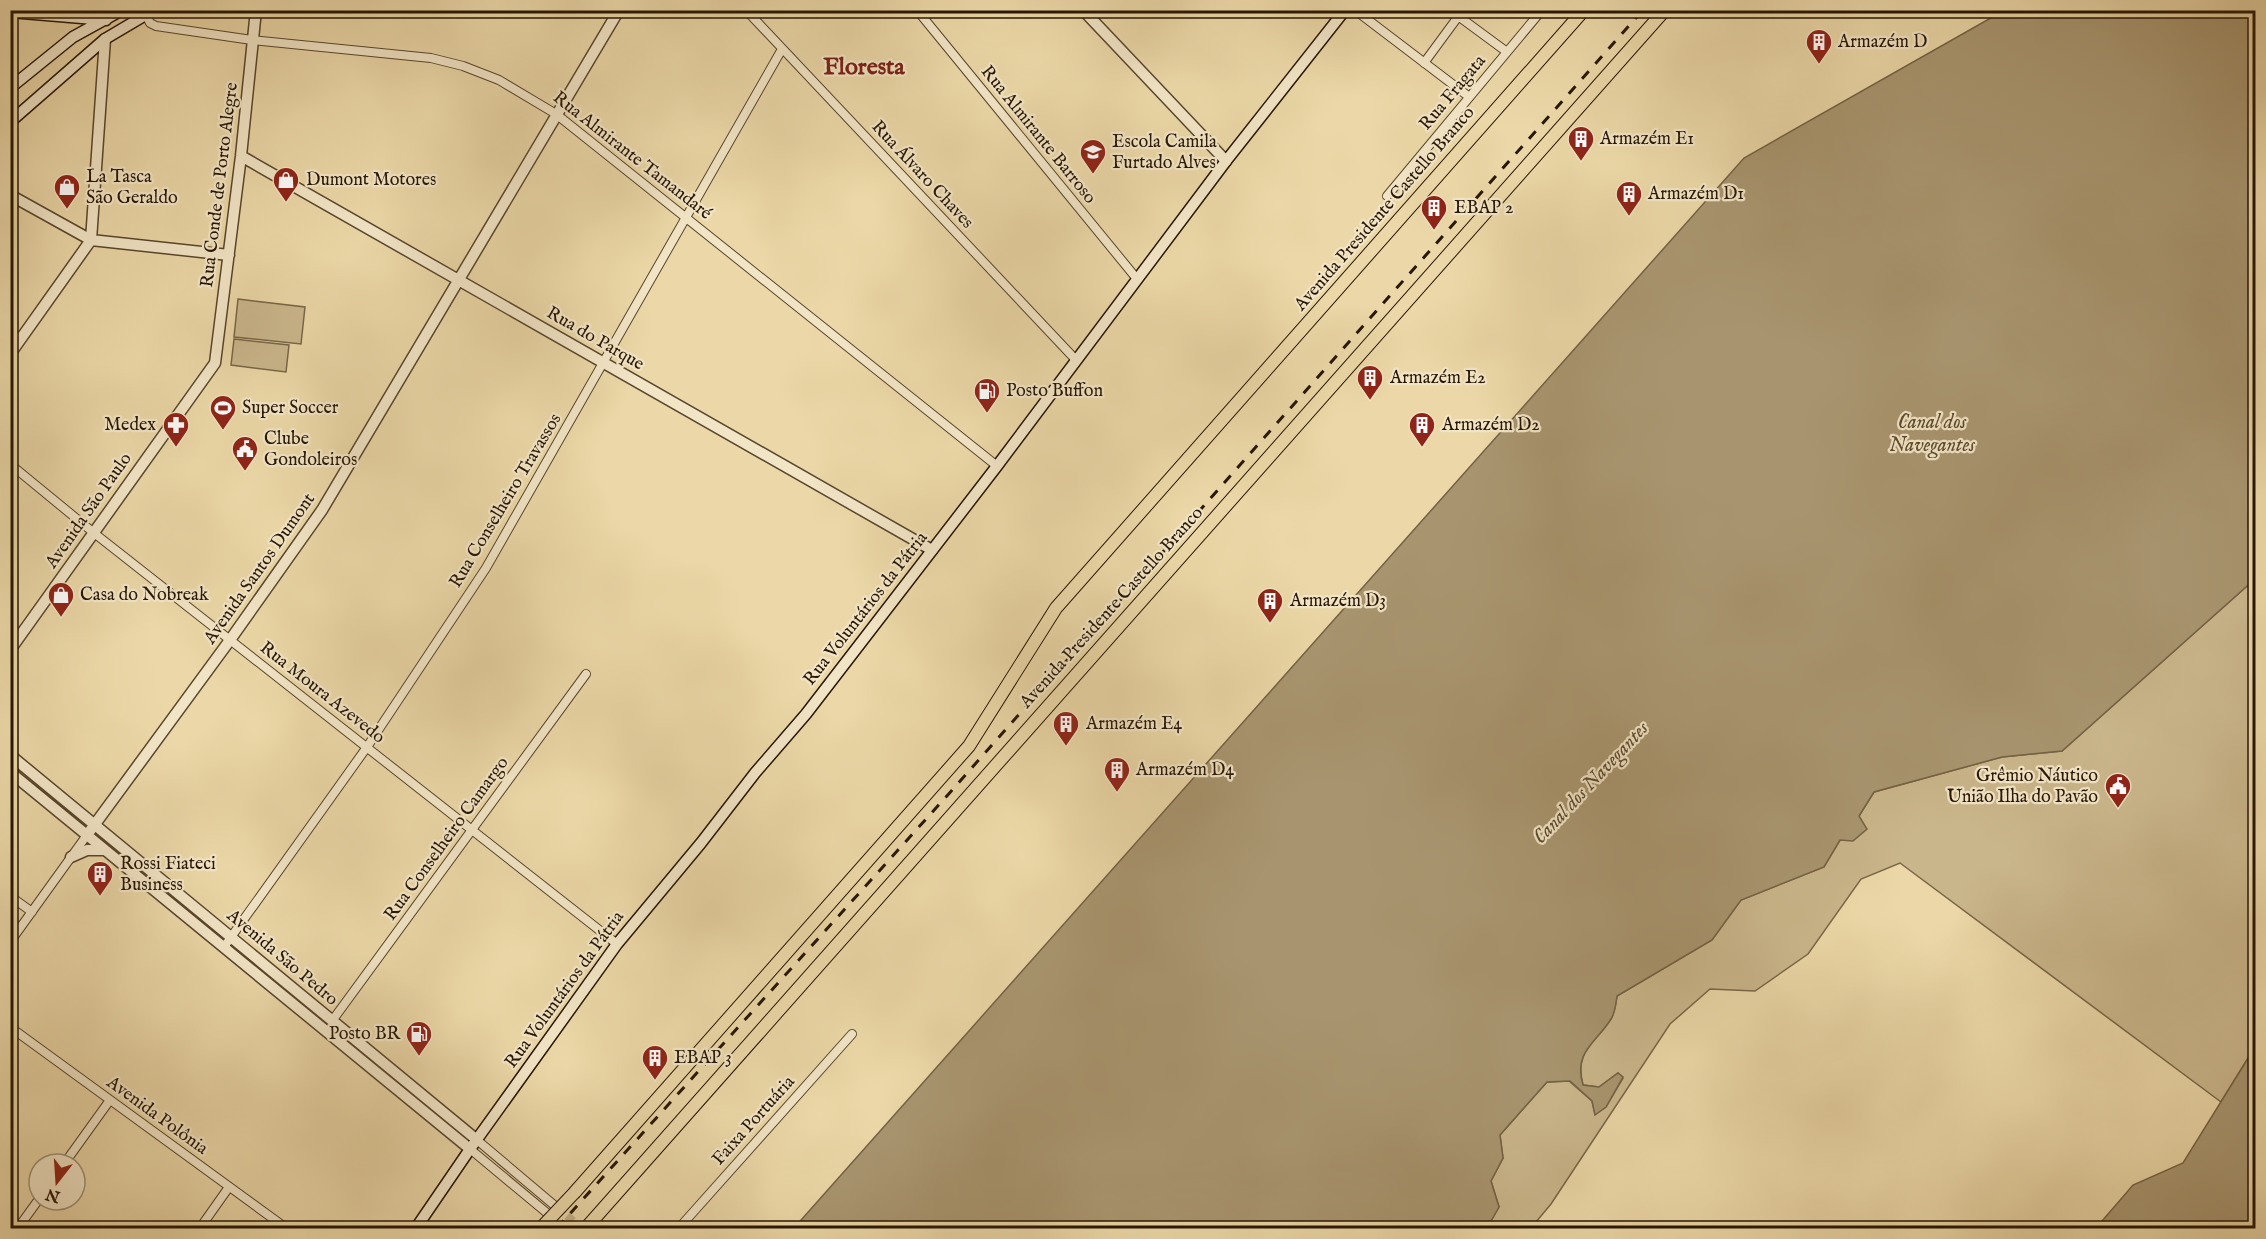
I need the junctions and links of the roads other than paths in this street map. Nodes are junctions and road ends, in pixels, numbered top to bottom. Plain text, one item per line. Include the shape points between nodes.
1 (122, 10) edge
2 (256, 10) edge
3 (619, 10) edge
4 (746, 10) edge
5 (917, 10) edge
6 (1083, 10) edge
7 (1345, 10) edge
8 (1355, 10) edge
9 (1370, 10) edge
10 (1450, 10) edge
11 (1542, 10) edge
12 (1584, 10) edge
13 (1665, 10) edge
14 (10, 12) edge
15 (150, 13) edge
16 (1461, 14) edge
17 (107, 15) edge
18 (1364, 18) junction
19 (105, 39) junction
20 (252, 40) junction
21 (782, 49) junction
22 (1507, 52) junction
23 (1424, 63) junction
24 (10, 88) edge
25 (1468, 96) junction
26 (556, 114) junction
27 (10, 122) edge
28 (241, 156) junction
29 (1226, 161) junction
30 (10, 195) edge
31 (1387, 196) dead end
32 (686, 219) junction
33 (91, 240) junction
34 (229, 255) junction
35 (1137, 279) junction
36 (459, 280) junction
37 (10, 354) edge
38 (1076, 360) junction
39 (215, 363) joint
40 (604, 363) junction
41 (10, 464) edge
42 (997, 466) junction
43 (94, 533) junction
44 (932, 550) junction
45 (230, 640) junction
46 (10, 650) edge
47 (586, 674) dead end
48 (367, 747) junction
49 (10, 755) edge
50 (10, 772) edge
51 (95, 825) junction
52 (472, 830) junction
53 (87, 835) junction
54 (106, 851) junction
55 (71, 857) junction
56 (10, 896) edge
57 (32, 912) junction
58 (231, 937) junction
59 (10, 942) edge
60 (617, 944) junction
61 (224, 947) junction
62 (332, 1021) junction
63 (10, 1027) edge
64 (852, 1034) dead end
65 (110, 1100) junction
66 (473, 1144) junction
67 (73, 1152) edge
68 (229, 1187) junction
69 (554, 1205) tunnel mouth
70 (30, 1212) edge
71 (547, 1213) tunnel mouth
72 (18, 1228) edge
73 (200, 1228) edge
74 (286, 1228) edge
75 (416, 1228) edge
76 (541, 1228) edge
77 (586, 1228) edge
78 (679, 1228) edge

1 - 17 street
2 - 20 street, Rua Conde de Porto Alegre
3 - 26 street, Avenida Santos Dumont
4 - 21 street, Rua Álvaro Chaves
5 - 35 street, Rua Almirante Barroso
6 - 29 street
7 - 29 street, Rua Voluntários da Pátria
8 - 18 street
9 - 18 street
10 - 16 street
11 - 22 street, Rua Fragata
12 - 76 main road, Avenida Presidente Castello Branco, bridge via 1056,608 969,746
13 - 77 main road, Avenida Presidente Castello Branco
14 - 17 street
15 - 19 street
15 - 20 street, Rua Almirante Tamandaré via 150,23 156,26
16 - 22 street
16 - 23 street
17 - 19 street
17 - 24 street
18 - 23 street
19 - 27 street
19 - 33 street
20 - 26 street, Rua Almirante Tamandaré via 431,58 499,80
20 - 28 street, Rua Conde de Porto Alegre
21 - 32 street, Rua Conselheiro Travassos
21 - 38 street, Rua Álvaro Chaves
22 - 25 street, Rua Fragata
23 - 25 street
25 - 31 street, Rua Fragata
26 - 32 street, Rua Almirante Tamandaré
26 - 36 street, Avenida Santos Dumont
28 - 34 street, Rua Conde de Porto Alegre
28 - 36 street, Rua do Parque
29 - 35 street, Rua Voluntários da Pátria
30 - 33 street
32 - 40 street, Rua Conselheiro Travassos
32 - 42 street, Rua Almirante Tamandaré
33 - 34 street
33 - 37 street
34 - 39 street, Rua Conde de Porto Alegre
35 - 38 street, Rua Voluntários da Pátria
36 - 40 street, Rua do Parque
36 - 45 street, Avenida Santos Dumont via 322,510
38 - 42 street, Rua Voluntários da Pátria
39 - 43 street, Avenida São Paulo
40 - 44 street, Rua do Parque
40 - 48 street, Rua Conselheiro Travassos via 486,568
41 - 43 street, Rua Moura Azevedo
42 - 44 street, Rua Voluntários da Pátria
43 - 45 street, Rua Moura Azevedo
43 - 46 street, Avenida São Paulo
44 - 60 street, Rua Voluntários da Pátria via 806,714
45 - 48 street, Rua Moura Azevedo
45 - 51 street, Avenida Santos Dumont
47 - 52 street, Rua Conselheiro Camargo
48 - 52 street, Rua Moura Azevedo
48 - 58 street, Rua Conselheiro Travassos
49 - 51 street, Avenida São Pedro
50 - 53 street, Avenida São Pedro
51 - 53 street, Avenida Santos Dumont
51 - 58 street, Avenida São Pedro
52 - 60 street, Rua Moura Azevedo
52 - 62 street, Rua Conselheiro Camargo
53 - 54 street, Avenida São Pedro
53 - 55 street, Avenida Santos Dumont
54 - 55 street via 87,850
54 - 61 street, Avenida São Pedro
55 - 57 street, Avenida Santos Dumont
56 - 57 street
57 - 59 street, Avenida Santos Dumont
58 - 61 street, Rua Conselheiro Travassos
58 - 62 street, Avenida São Pedro
60 - 66 street, Rua Voluntários da Pátria
61 - 66 street, Avenida São Pedro
62 - 66 street, Avenida São Pedro
63 - 65 street, Avenida Polônia
64 - 78 street, Faixa Portuária
65 - 67 street
65 - 68 street, Avenida Polônia
66 - 69 street
66 - 71 street
66 - 75 street, Rua Voluntários da Pátria
68 - 73 street
68 - 74 street, Avenida Polônia
70 - 72 street

